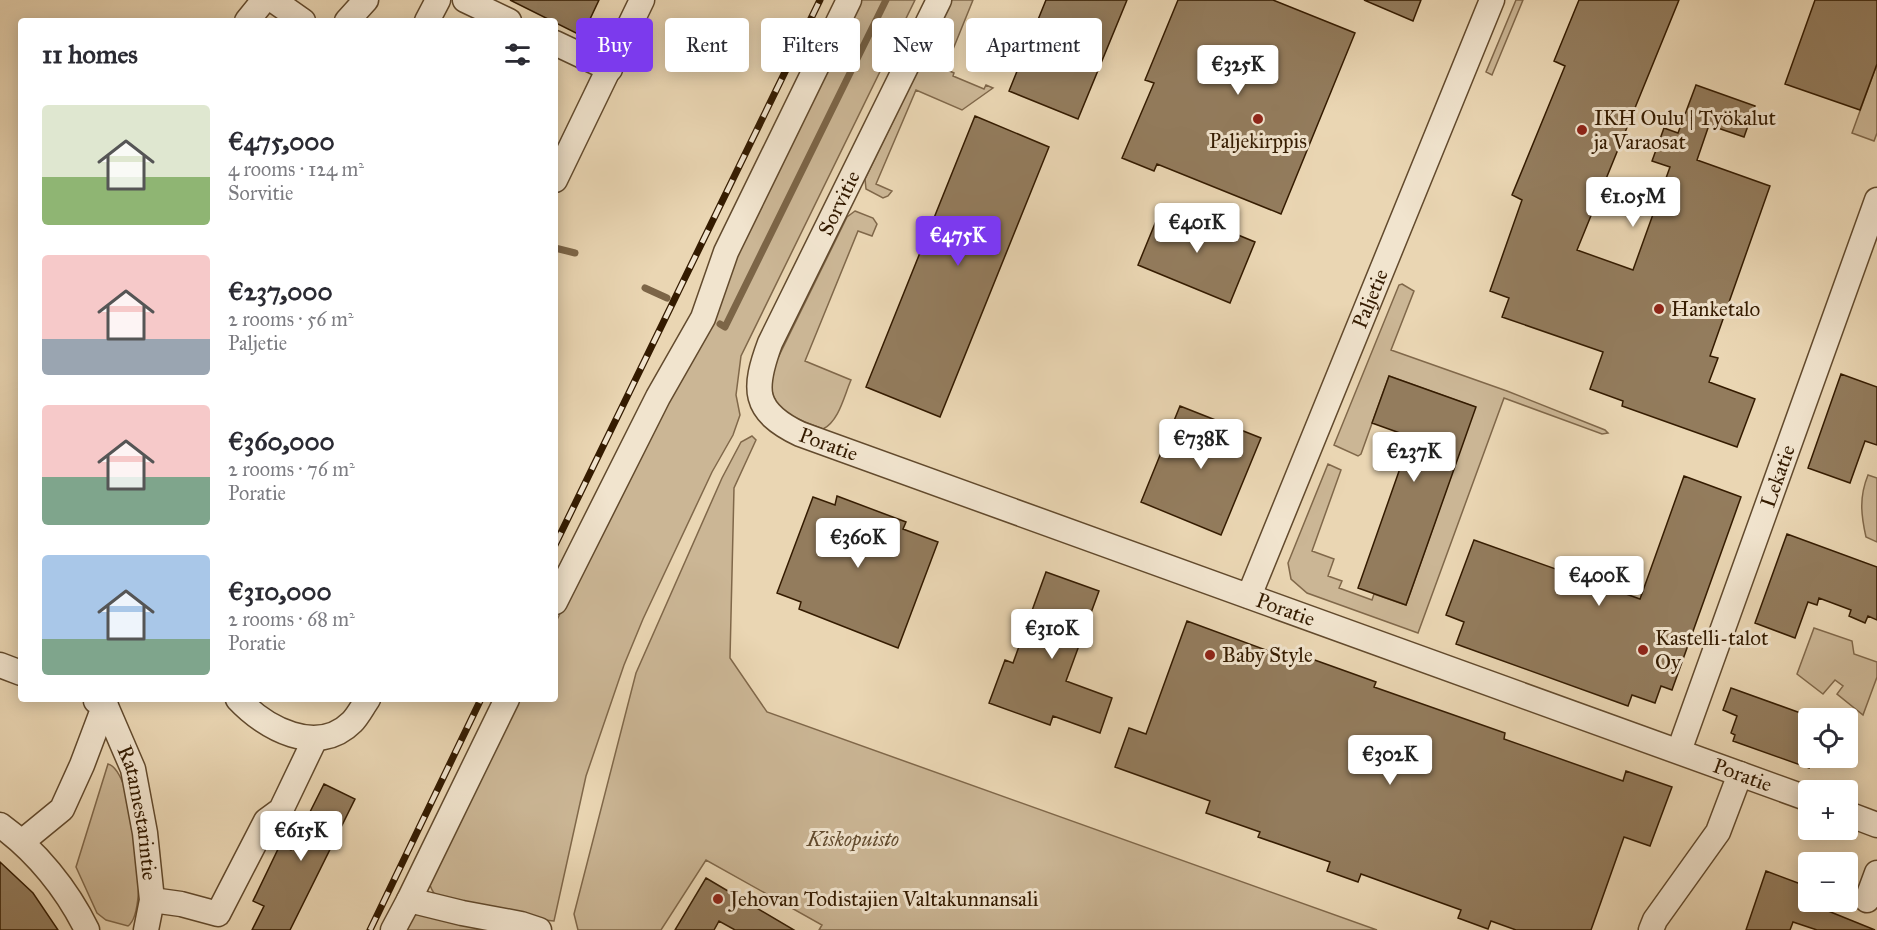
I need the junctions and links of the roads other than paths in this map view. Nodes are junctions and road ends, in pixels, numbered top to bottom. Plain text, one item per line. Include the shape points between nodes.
1 (264, 0) edge
2 (273, 0) edge
3 (366, 0) edge
4 (465, 0) edge
5 (642, 0) edge
6 (849, 0) edge
7 (939, 0) edge
8 (1491, 0) edge
9 (250, 18) edge
10 (299, 18) edge
11 (350, 18) edge
12 (503, 18) edge
13 (634, 18) edge
14 (558, 44) edge
15 (576, 53) edge
16 (609, 72) edge
17 (558, 174) edge
18 (1877, 200) edge
19 (766, 411) joint
20 (558, 596) edge
21 (1249, 596) junction
22 (0, 665) edge
23 (18, 672) edge
24 (101, 702) edge
25 (101, 702) edge
26 (241, 702) edge
27 (366, 702) edge
28 (506, 702) edge
29 (315, 739) junction
30 (1679, 751) junction
31 (1740, 774) junction
32 (1798, 795) edge
33 (1858, 818) edge
34 (0, 825) edge
35 (1877, 825) edge
36 (23, 841) junction
37 (1877, 873) edge
38 (152, 900) junction
39 (409, 900) junction
40 (1866, 900) dead end
41 (91, 929) edge
42 (146, 930) edge
43 (393, 930) edge
44 (539, 930) edge
45 (1651, 930) edge

1 - 9 street
2 - 10 street
3 - 11 street
4 - 12 street
5 - 13 street
6 - 20 street via 726,252 703,318 658,397
7 - 19 street, Sorvitie via 770,343 759,373
8 - 21 street, Paljetie
14 - 15 street
16 - 17 street
18 - 30 street, Lekatie
19 - 21 street, Poratie via 777,423 800,434
21 - 30 street, Poratie
22 - 23 street
24 - 36 street via 82,765 62,809
25 - 38 street, Ratamestarintie via 133,769
26 - 29 street via 254,716 285,732
27 - 29 street via 352,722 337,733
28 - 39 street
29 - 38 street via 281,810 266,821 218,914
30 - 31 street, Poratie
31 - 32 street, Poratie
31 - 45 street via 1718,832
33 - 35 street
34 - 36 street
36 - 41 street
37 - 40 street
38 - 42 street, Ratamestarintie
39 - 43 street
39 - 44 street

